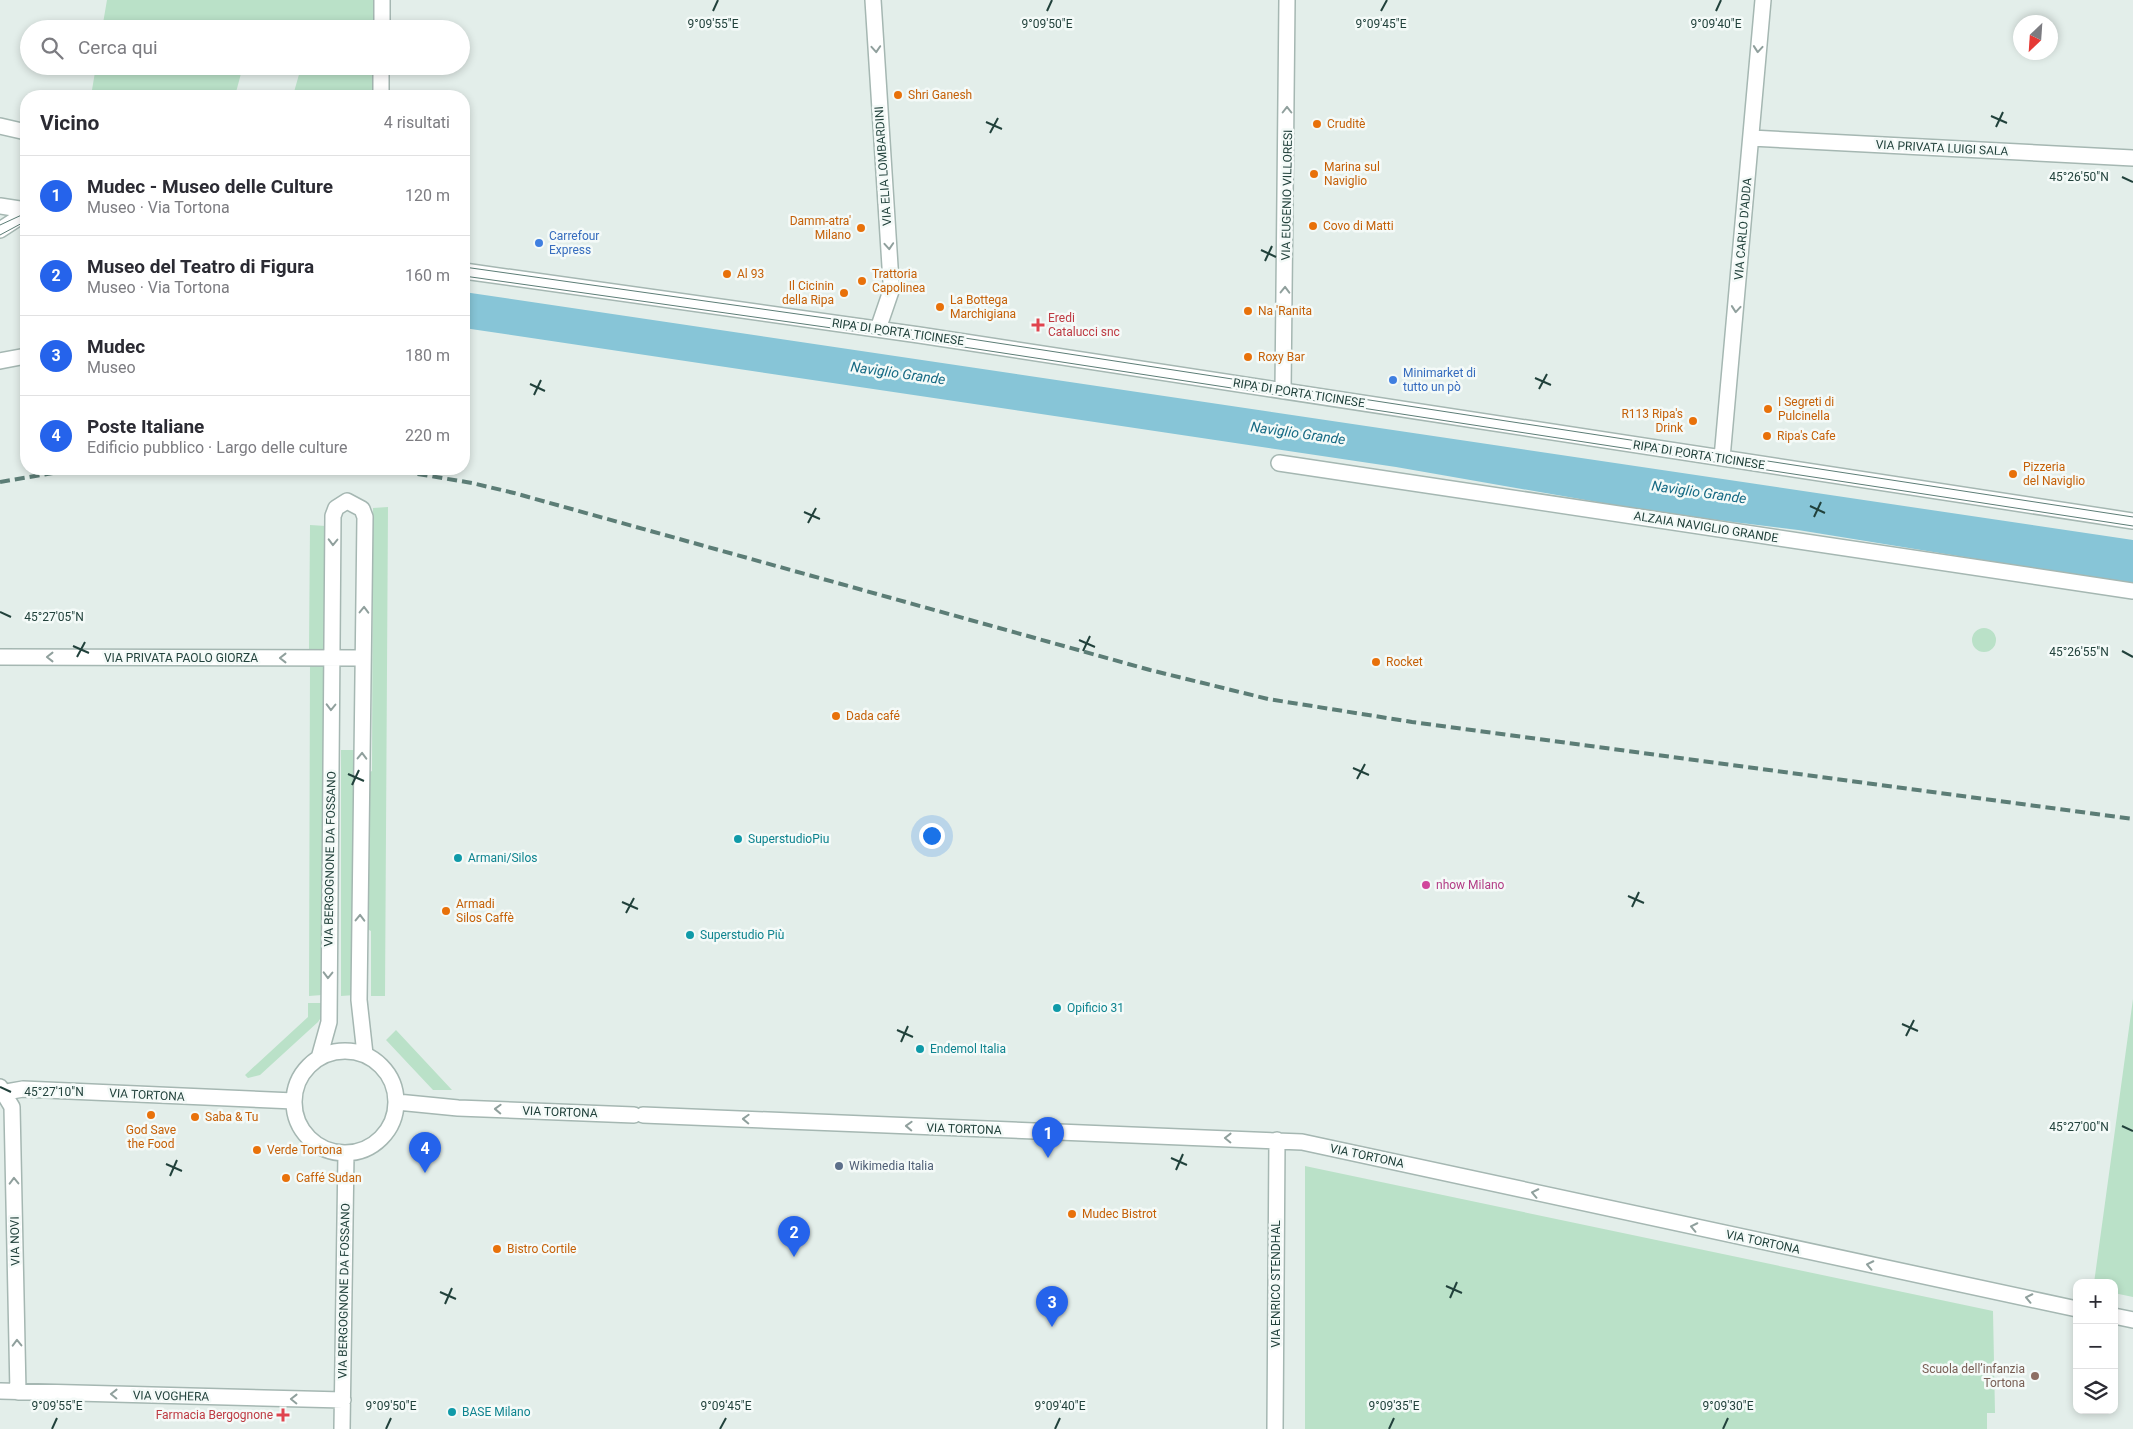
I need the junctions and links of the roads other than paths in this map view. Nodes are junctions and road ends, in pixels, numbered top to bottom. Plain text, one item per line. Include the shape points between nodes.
1 (382, 0) edge
2 (873, 0) edge
3 (1287, 0) edge
4 (1762, 0) edge
5 (382, 20) edge
6 (381, 75) edge
7 (381, 90) edge
8 (0, 126) edge
9 (20, 131) edge
10 (1751, 138) junction
11 (2133, 158) edge
12 (0, 206) edge
13 (20, 210) edge
14 (20, 215) edge
15 (4, 227) edge
16 (470, 272) edge
17 (878, 329) junction
18 (20, 357) edge
19 (0, 361) edge
20 (1283, 391) junction
21 (1722, 458) junction
22 (1279, 463) dead end
23 (2133, 521) edge
24 (2133, 591) edge
25 (0, 657) edge
26 (363, 658) junction
27 (331, 659) junction
28 (365, 1054) junction
29 (319, 1058) junction
30 (1, 1091) edge
31 (294, 1101) junction
32 (397, 1102) junction
33 (1277, 1140) junction
34 (346, 1153) junction
35 (2073, 1308) edge
36 (2118, 1317) edge
37 (2133, 1320) edge
38 (0, 1392) edge
39 (18, 1392) junction
40 (343, 1400) junction
41 (342, 1429) edge
42 (1275, 1429) edge

1 - 5 street
2 -> 17 street, VIA ELIA LOMBARDINI via 891,282
20 -> 3 street, VIA EUGENIO VILLORESI
4 -> 10 street, VIA CARLO D'ADDA
6 - 7 street
8 - 9 street
10 - 11 street, VIA PRIVATA LUIGI SALA
10 -> 21 street, VIA CARLO D'ADDA
12 - 13 street
14 - 15 street
16 - 17 street, RIPA DI PORTA TICINESE
17 - 20 street, RIPA DI PORTA TICINESE
18 - 19 street
20 - 21 street, RIPA DI PORTA TICINESE
21 - 23 street, RIPA DI PORTA TICINESE
22 - 24 street, ALZAIA NAVIGLIO GRANDE
27 -> 25 street, VIA PRIVATA PAOLO GIORZA
26 - 27 street
26 -> 27 street, VIA BERGOGNONE DA FOSSANO via 364,518 362,509 347,501 336,508 333,516
28 -> 26 street, VIA BERGOGNONE DA FOSSANO via 359,1000
27 -> 29 street, VIA BERGOGNONE DA FOSSANO via 328,1022
28 - 29 street via 342,1051
28 - 32 street via 390,1076
29 - 31 street via 302,1074
30 - 31 street, VIA TORTONA via 23,1089
39 -> 30 street, VIA NOVI via 12,1107
31 - 34 street via 297,1120 307,1136 322,1148
33 -> 32 street, VIA TORTONA via 458,1108
32 - 34 street via 393,1120 379,1140 366,1149
35 -> 33 street, VIA TORTONA via 1302,1142
33 - 42 street, VIA ENRICO STENDHAL
34 - 40 street, VIA BERGOGNONE DA FOSSANO
36 - 37 street
38 - 39 street, VIA VOGHERA
40 -> 39 street, VIA VOGHERA
40 - 41 street, VIA BERGOGNONE DA FOSSANO

